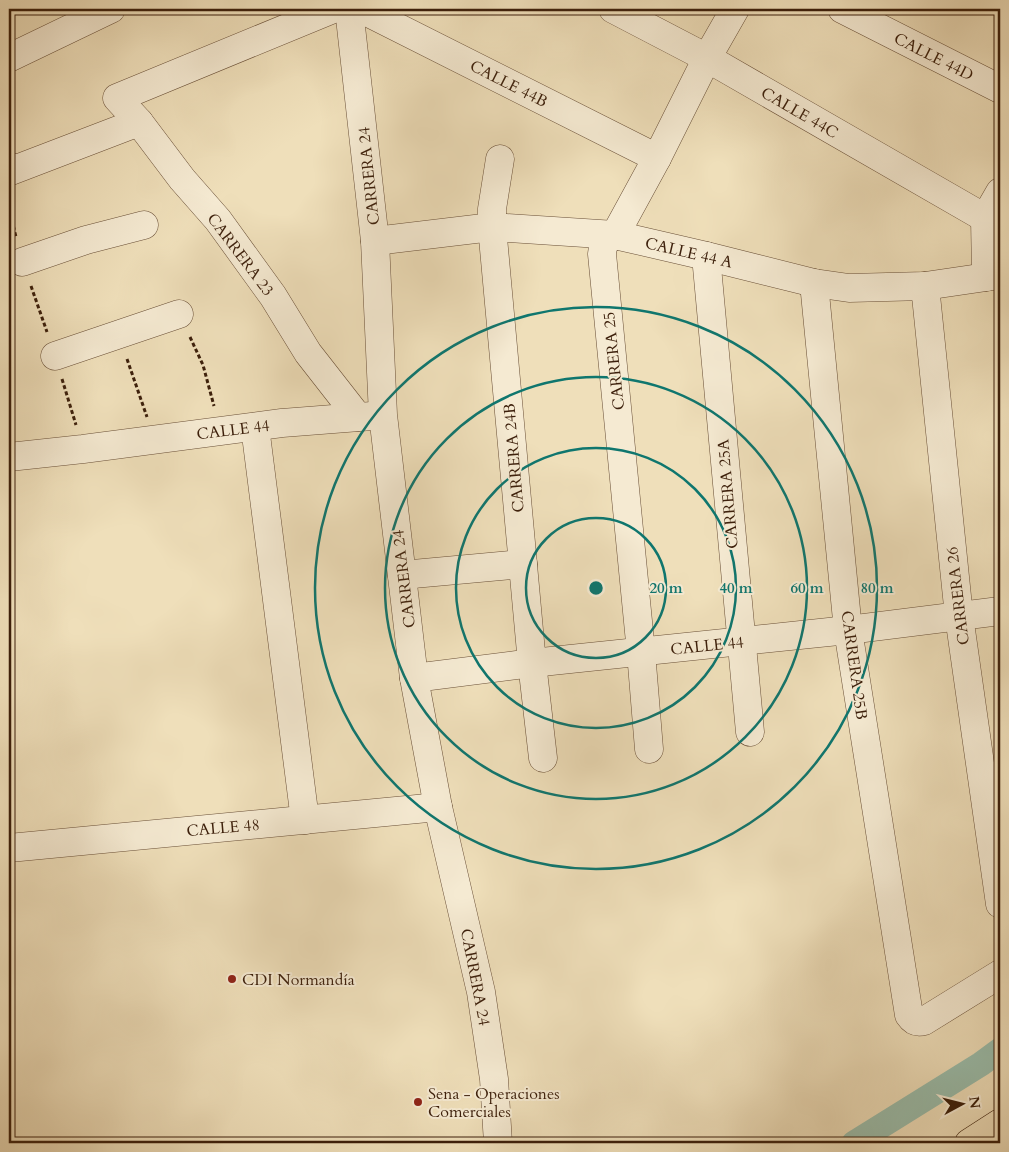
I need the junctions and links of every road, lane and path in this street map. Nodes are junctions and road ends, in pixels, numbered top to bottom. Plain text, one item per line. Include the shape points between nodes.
1 (111, 9) edge
2 (333, 9) edge
3 (349, 9) edge
4 (361, 9) edge
5 (613, 9) edge
6 (735, 9) edge
7 (842, 9) edge
8 (9, 58) edge
9 (707, 58) junction
10 (1000, 89) edge
11 (139, 122) junction
12 (657, 158) junction
13 (500, 159) dead end
14 (10, 168) edge
15 (1000, 192) edge
16 (985, 218) junction
17 (144, 225) dead end
18 (492, 226) junction
19 (375, 241) junction
20 (609, 245) junction
21 (706, 256) junction
22 (22, 262) junction
23 (993, 276) edge
24 (814, 283) junction
25 (925, 286) junction
26 (180, 314) joint
27 (118, 335) junction
28 (55, 356) junction
29 (370, 416) junction
30 (255, 427) junction
31 (220, 431) junction
32 (155, 439) junction
33 (82, 449) junction
34 (9, 457) edge
35 (523, 564) junction
36 (402, 575) junction
37 (1000, 611) edge
38 (959, 616) junction
39 (848, 630) junction
40 (741, 641) junction
41 (641, 652) junction
42 (532, 663) junction
43 (414, 678) junction
44 (750, 732) dead end
45 (648, 748) dead end
46 (543, 758) dead end
47 (438, 807) junction
48 (305, 820) junction
49 (9, 848) edge
50 (1000, 904) edge
51 (1000, 974) edge
52 (1000, 1123) edge
53 (498, 1143) edge
54 (969, 1143) edge

1 - 8 street
2 - 11 street, CARRERA 23 via 117,98
3 - 19 street, CARRERA 24
4 - 12 street, CALLE 44B
5 - 9 street, CALLE 44C
6 - 9 street
7 - 10 street, CALLE 44D
9 - 12 street
9 - 16 street, CALLE 44C
11 - 14 street
11 - 29 street, CARRERA 23 via 218,220 273,296 308,353
12 - 20 street
13 - 18 street, CARRERA 24B
14 - 22 path via 9,208
15 - 16 street
16 - 23 street
17 - 22 street
18 - 19 street, CALLE 44 A
18 - 20 street, CALLE 44 A
18 - 35 street, CARRERA 24B
19 - 29 street, CARRERA 24
20 - 21 street, CALLE 44 A
20 - 41 street, CARRERA 25
21 - 24 street, CALLE 44 A
21 - 40 street, CARRERA 25A
22 - 28 path
23 - 25 street, CALLE 44 A
24 - 25 street, CALLE 44 A via 849,288
24 - 39 street, CARRERA 25B
25 - 38 street, CARRERA 26
26 - 27 street
26 - 31 path via 203,364
27 - 28 street
27 - 32 path
28 - 33 path
29 - 30 street, CALLE 44
29 - 36 street, CARRERA 24
30 - 31 street, CALLE 44
30 - 48 street
31 - 32 street, CALLE 44
32 - 33 street, CALLE 44
33 - 34 street, CALLE 44
35 - 36 street
35 - 42 street, CARRERA 24B
36 - 43 street, CARRERA 24
37 - 38 street, CALLE 44
38 - 39 street, CALLE 44
38 - 50 street, CARRERA 26
39 - 40 street, CALLE 44
39 - 51 street, CARRERA 25B via 912,1020 924,1021
40 - 41 street, CALLE 44
40 - 44 street, CARRERA 25A
41 - 42 street, CALLE 44
41 - 45 street, CARRERA 25
42 - 43 street, CALLE 44
42 - 46 street, CARRERA 24B
43 - 47 street, CARRERA 24
47 - 48 street, CALLE 48
47 - 53 street, CARRERA 24 via 481,992 494,1079
48 - 49 street, CALLE 48
52 - 54 main road

